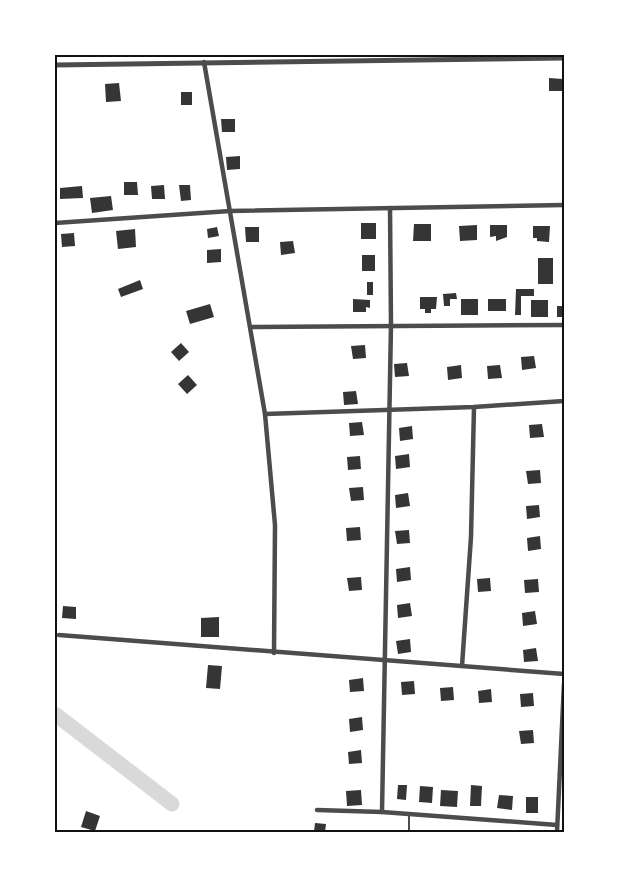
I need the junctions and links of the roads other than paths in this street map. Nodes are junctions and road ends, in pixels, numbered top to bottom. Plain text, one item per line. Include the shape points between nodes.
1 (564, 58) edge
2 (204, 62) junction
3 (55, 65) edge
4 (564, 205) edge
5 (390, 208) junction
6 (230, 211) junction
7 (55, 224) edge
8 (391, 324) junction
9 (564, 326) edge
10 (251, 327) junction
11 (564, 401) edge
12 (474, 407) junction
13 (389, 410) junction
14 (265, 414) junction
15 (57, 636) edge
16 (274, 653) junction
17 (385, 660) junction
18 (462, 666) junction
19 (564, 674) edge
20 (564, 684) edge
21 (317, 810) dead end
22 (382, 812) junction
23 (410, 814) junction
24 (557, 825) junction
25 (409, 832) edge
26 (557, 832) edge

1 - 2 street
2 - 3 street
2 - 6 street
4 - 5 street
5 - 6 street
5 - 8 street
6 - 7 street
6 - 10 street
8 - 9 street
8 - 10 street
8 - 13 street
10 - 14 street
11 - 12 street
12 - 13 street
12 - 18 street via 472,537
13 - 14 street
13 - 17 street
14 - 16 street via 275,525
15 - 16 street
16 - 17 street
17 - 18 street
17 - 22 street
18 - 19 street
20 - 24 street
21 - 22 street
22 - 23 street
23 - 24 street
23 - 25 lane
24 - 26 street

